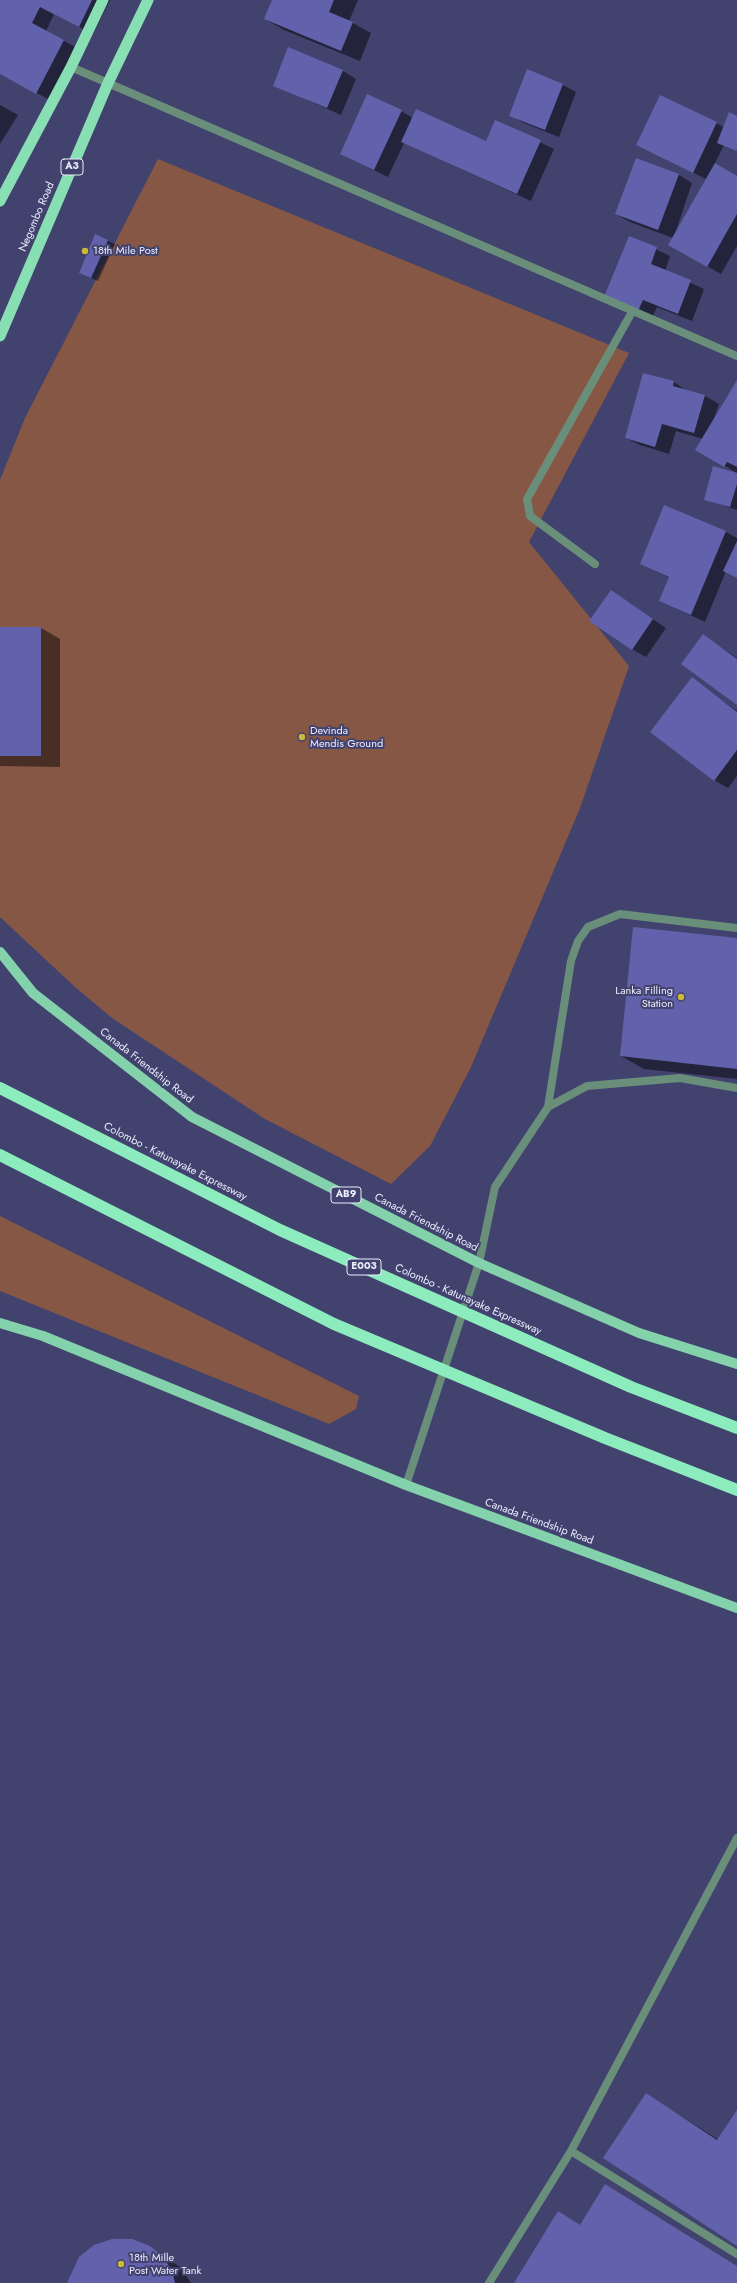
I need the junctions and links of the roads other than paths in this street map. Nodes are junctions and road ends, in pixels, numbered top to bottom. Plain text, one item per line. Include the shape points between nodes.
1 (103, 0) edge
2 (148, 0) edge
3 (71, 67) junction
4 (108, 83) junction
5 (0, 201) edge
6 (632, 312) junction
7 (0, 336) edge
8 (737, 356) edge
9 (595, 564) dead end
10 (737, 928) edge
11 (0, 952) edge
12 (0, 1088) edge
13 (737, 1088) edge
14 (548, 1107) junction
15 (0, 1155) edge
16 (479, 1263) junction
17 (0, 1324) edge
18 (737, 1364) edge
19 (737, 1428) edge
20 (406, 1485) junction
21 (737, 1490) edge
22 (737, 1608) edge
23 (737, 1838) edge
24 (571, 2151) junction
25 (737, 2254) edge
26 (489, 2283) edge

1 - 3 highway
2 - 4 highway, Negombo Road / A3
3 - 4 street
3 - 5 highway
4 - 6 street
4 - 7 highway, Negombo Road / A3
6 - 8 street
6 - 9 street via 527,499 530,516
10 - 14 street via 620,914 588,927 578,941 571,961
11 - 16 main road, Canada Friendship Road / AB9 via 33,993 192,1116
12 - 19 highway, Colombo - Katunayake Expressway / E003, bridge via 280,1230 631,1387
13 - 14 street via 680,1078 587,1086
14 - 16 street via 495,1187
15 - 21 highway, bridge via 334,1324 605,1438
16 - 18 main road, Canada Friendship Road / AB9 via 639,1333
16 - 20 street
17 - 20 main road, Canada Friendship Road via 43,1336
20 - 22 main road, Canada Friendship Road
23 - 24 street
24 - 25 street
24 - 26 street

